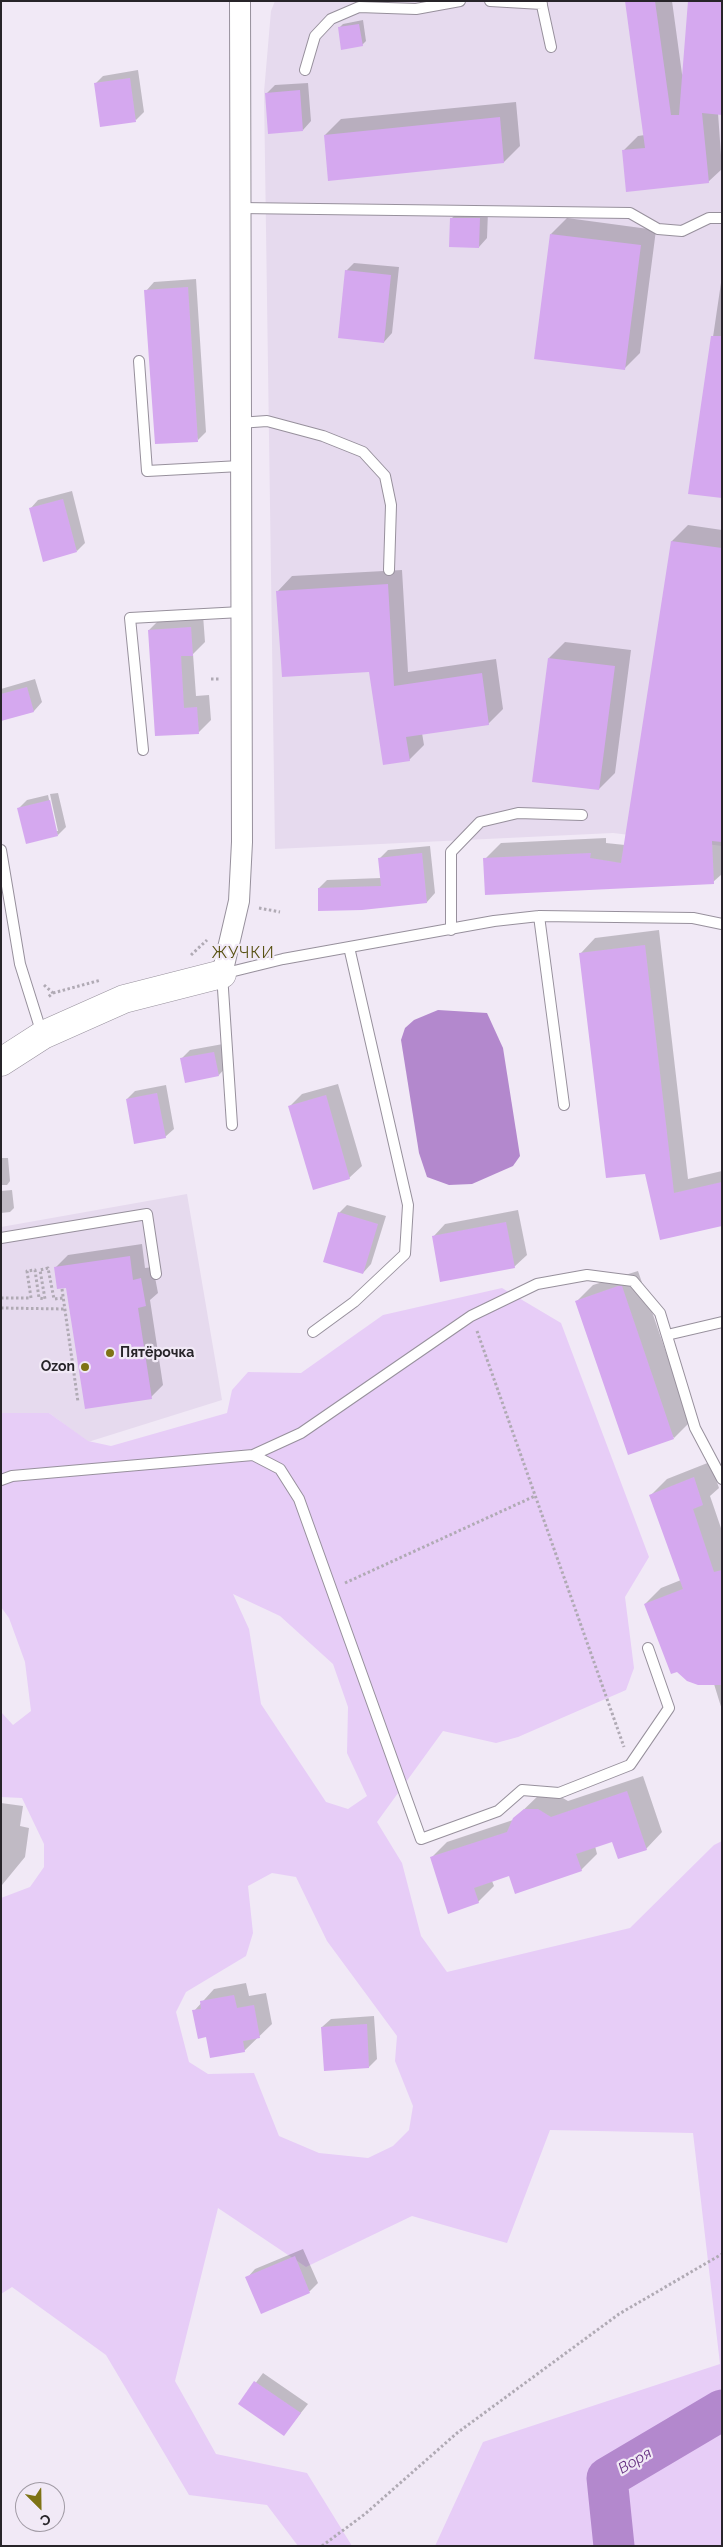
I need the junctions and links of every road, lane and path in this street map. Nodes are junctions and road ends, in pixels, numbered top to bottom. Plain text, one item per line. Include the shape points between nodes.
1 (240, 1) edge
2 (460, 1) edge
3 (490, 1) edge
4 (542, 3) edge
5 (551, 47) dead end
6 (305, 70) dead end
7 (240, 208) junction
8 (722, 218) edge
9 (139, 361) dead end
10 (239, 423) junction
11 (240, 466) junction
12 (389, 570) dead end
13 (241, 612) junction
14 (143, 750) dead end
15 (582, 814) dead end
16 (1, 850) edge
17 (539, 916) junction
18 (722, 924) edge
19 (450, 930) junction
20 (210, 936) dead end
21 (349, 947) junction
22 (190, 956) dead end
23 (222, 974) junction
24 (108, 978) dead end
25 (54, 993) dead end
26 (43, 1035) junction
27 (1, 1062) edge
28 (564, 1105) dead end
29 (232, 1125) dead end
30 (1, 1238) edge
31 (156, 1274) dead end
32 (62, 1289) dead end
33 (1, 1298) edge
34 (63, 1298) junction
35 (1, 1308) edge
36 (65, 1309) junction
37 (472, 1316) junction
38 (722, 1322) edge
39 (313, 1332) dead end
40 (667, 1335) junction
41 (78, 1402) dead end
42 (253, 1455) junction
43 (722, 1479) edge
44 (1, 1480) edge
45 (535, 1496) junction
46 (331, 1589) junction
47 (648, 1648) dead end
48 (630, 1765) junction
49 (722, 2254) edge
50 (322, 2546) edge

1 - 7 street
2 - 6 lane via 416,9 359,7 331,19 316,36
3 - 4 lane
4 - 5 lane
7 - 8 lane via 630,213 658,229 682,231 709,218
7 - 10 street
9 - 11 lane via 147,472
10 - 11 street
10 - 12 lane via 267,421 323,436 363,452 385,476 391,505
11 - 13 street
13 - 14 lane via 130,618
13 - 23 street via 242,842 239,901
15 - 19 lane via 518,813 480,822 451,852
16 - 26 lane via 20,964
17 - 18 lane via 693,918
17 - 19 lane
17 - 28 lane
19 - 21 lane
20 - 22 path
21 - 23 lane
21 - 39 lane via 408,1205 405,1254 354,1302
23 - 26 street via 124,999
23 - 29 lane
24 - 25 path
26 - 27 street
30 - 31 lane via 147,1214
32 - 34 path
33 - 34 path via 31,1298 27,1271 35,1270 39,1298 45,1299 40,1270 48,1268 54,1299
34 - 36 path
35 - 36 path
36 - 41 path
37 - 40 lane via 537,1284 587,1275 633,1280 660,1313
37 - 42 lane via 301,1433
37 - 45 path
38 - 40 lane
40 - 43 lane via 695,1428
42 - 44 lane via 12,1476
42 - 46 lane via 280,1469 299,1499
45 - 46 path
45 - 48 path
46 - 48 lane via 421,1839 498,1811 522,1790 559,1793
47 - 48 lane via 669,1708
49 - 50 path via 619,2314 457,2433 365,2514

